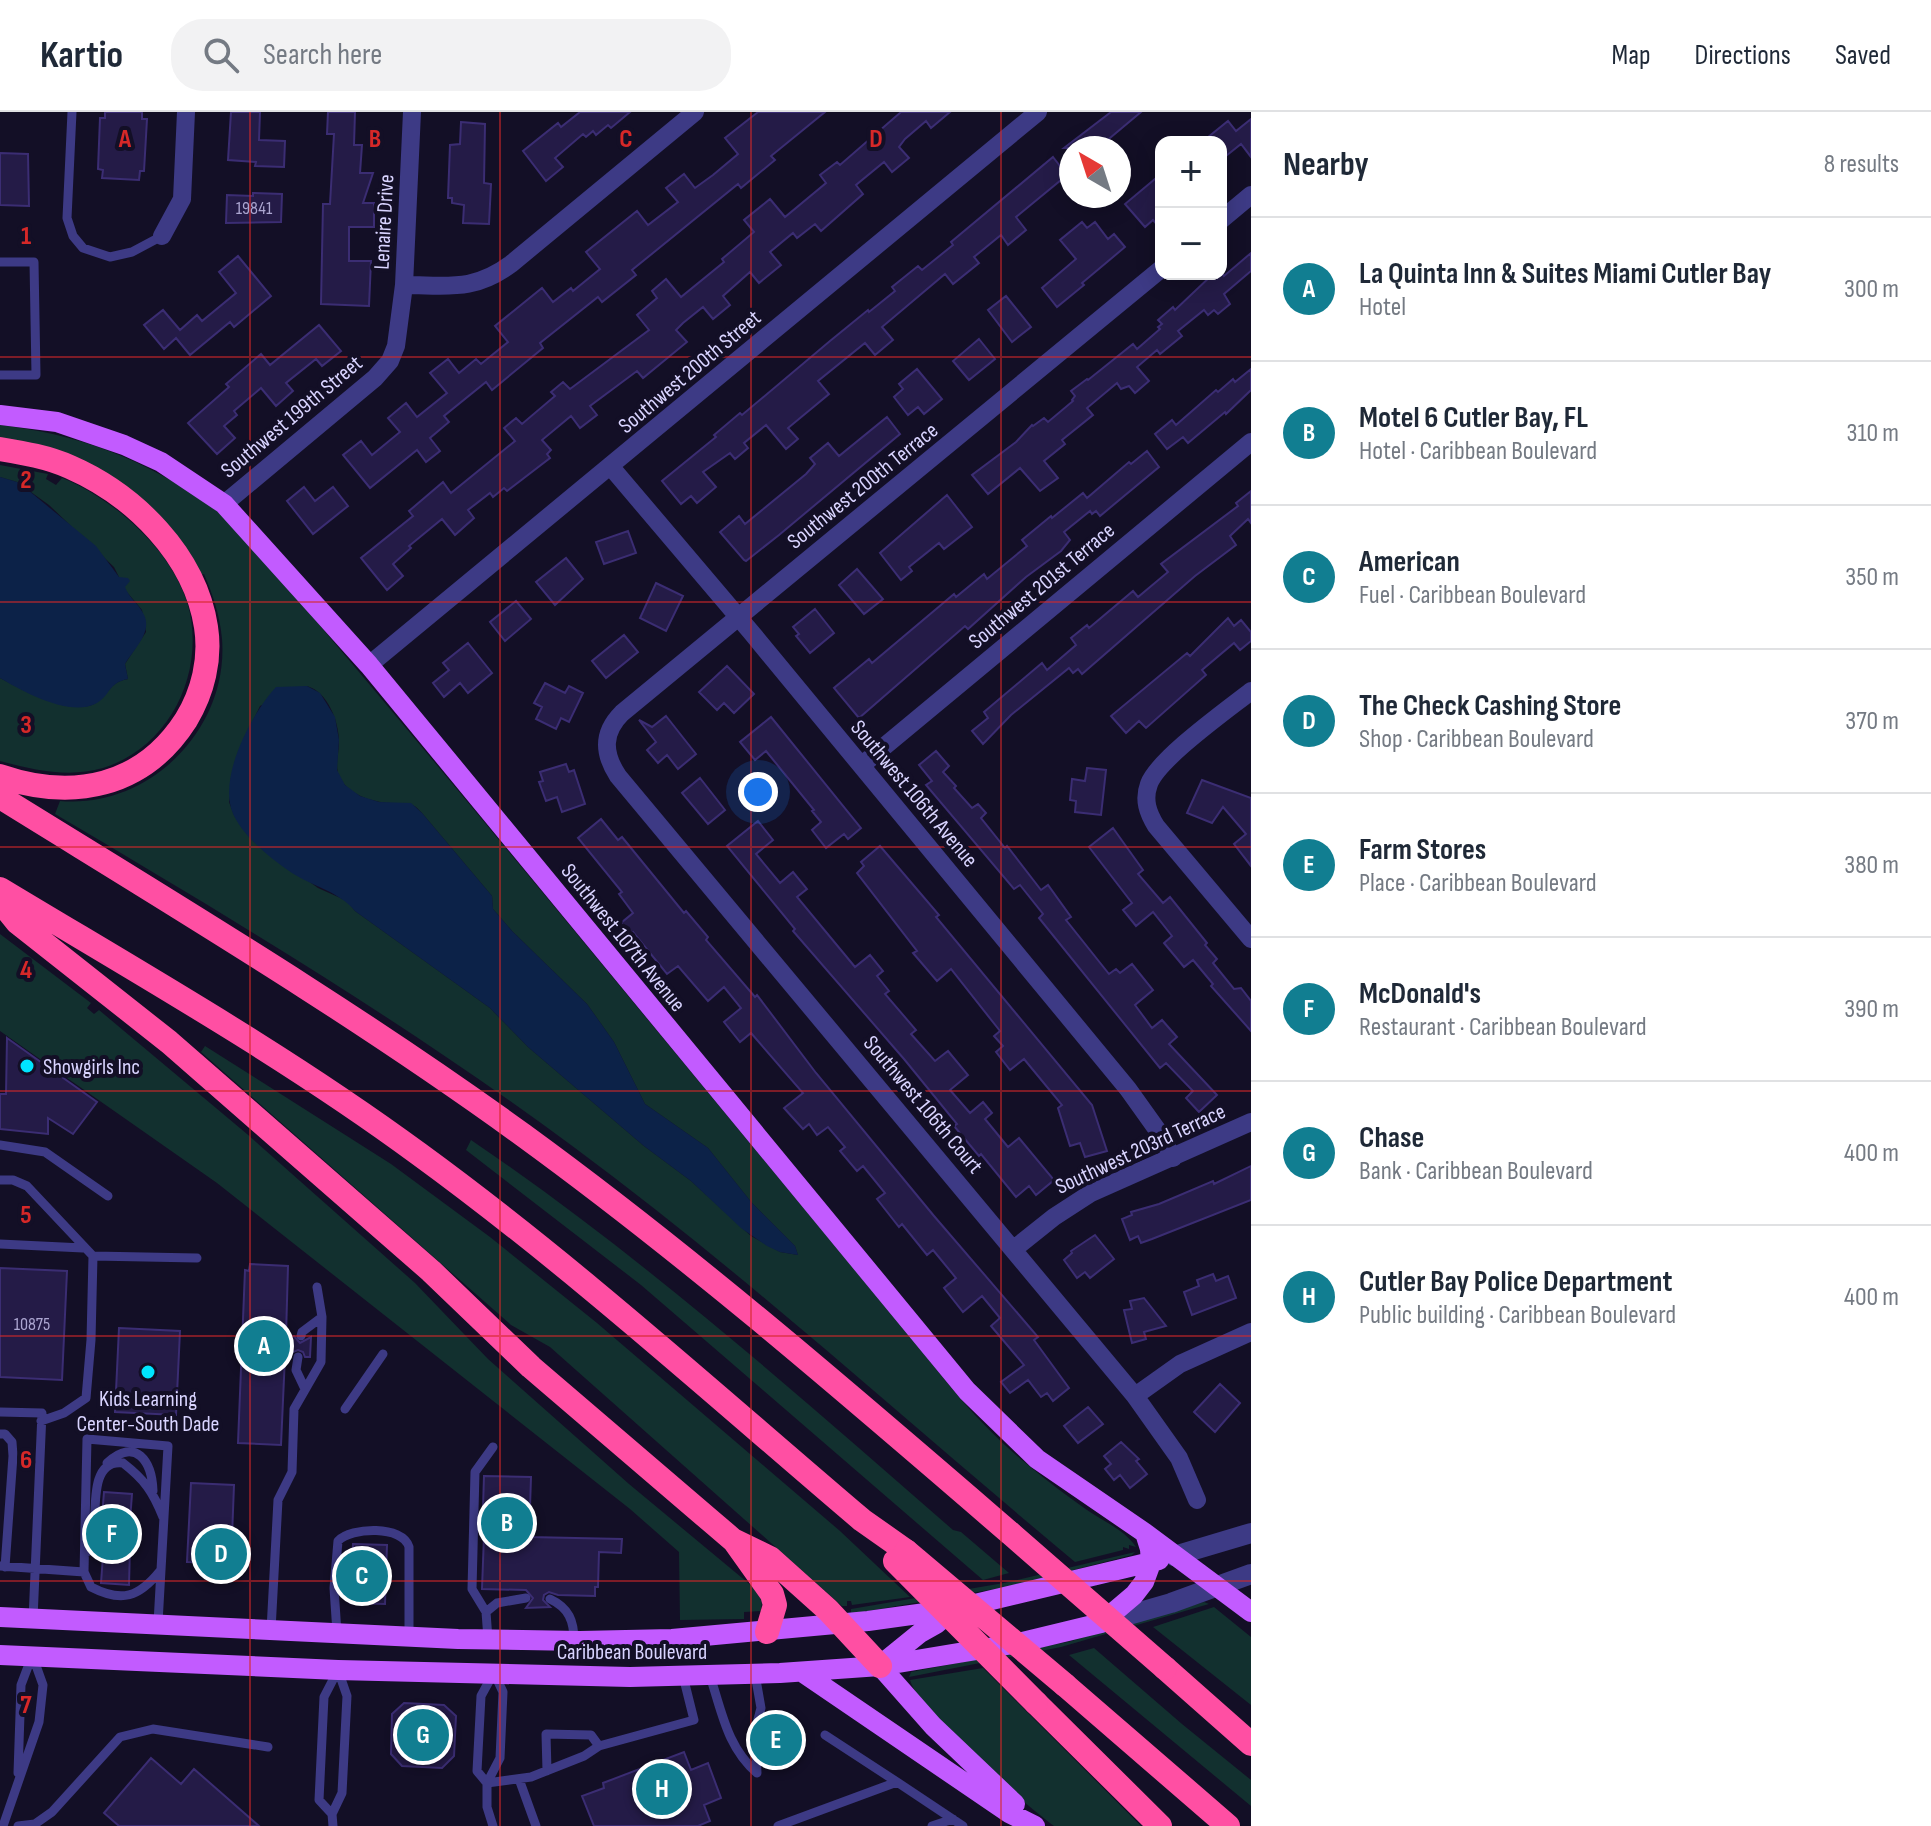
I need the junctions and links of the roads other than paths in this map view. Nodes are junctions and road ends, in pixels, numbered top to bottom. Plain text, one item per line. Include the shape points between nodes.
1 (72, 112) edge
2 (186, 112) edge
3 (412, 112) edge
4 (695, 112) edge
5 (1038, 112) edge
6 (1251, 195) edge
7 (1227, 215) edge
8 (162, 236) joint
9 (0, 262) edge
10 (1155, 274) edge
11 (404, 285) junction
12 (0, 375) edge
13 (0, 415) edge
14 (1251, 442) edge
15 (0, 449) edge
16 (611, 467) junction
17 (224, 504) junction
18 (739, 617) junction
19 (369, 665) junction
20 (1251, 691) edge
21 (606, 746) joint
22 (862, 765) junction
23 (0, 776) edge
24 (0, 797) edge
25 (0, 889) edge
26 (0, 901) edge
27 (1251, 939) edge
28 (1251, 1122) edge
29 (0, 1145) edge
30 (1173, 1158) junction
31 (0, 1180) edge
32 (108, 1196) dead end
33 (0, 1244) edge
34 (83, 1248) junction
35 (1014, 1249) junction
36 (93, 1256) junction
37 (197, 1258) dead end
38 (317, 1287) dead end
39 (322, 1317) junction
40 (1251, 1332) edge
41 (301, 1336) dead end
42 (383, 1354) dead end
43 (298, 1357) dead end
44 (305, 1389) junction
45 (1135, 1396) junction
46 (345, 1409) dead end
47 (0, 1412) edge
48 (41, 1421) junction
49 (0, 1434) edge
50 (493, 1447) dead end
51 (104, 1469) junction
52 (153, 1491) junction
53 (1197, 1500) dead end
54 (164, 1520) junction
55 (1145, 1533) junction
56 (1251, 1533) edge
57 (733, 1540) junction
58 (898, 1554) junction
59 (1174, 1556) junction
60 (84, 1557) junction
61 (1151, 1563) junction
62 (2, 1566) edge
63 (36, 1570) junction
64 (160, 1571) junction
65 (84, 1572) junction
66 (1251, 1574) edge
67 (1218, 1586) junction
68 (526, 1598) dead end
69 (550, 1599) dead end
70 (954, 1609) junction
71 (486, 1612) junction
72 (1251, 1612) edge
73 (0, 1617) edge
74 (33, 1619) junction
75 (1101, 1623) junction
76 (158, 1624) junction
77 (841, 1624) junction
78 (271, 1630) junction
79 (767, 1632) junction
80 (337, 1633) junction
81 (409, 1636) junction
82 (488, 1639) junction
83 (574, 1641) junction
84 (0, 1655) edge
85 (32, 1656) junction
86 (880, 1666) junction
87 (1165, 1668) junction
88 (338, 1670) junction
89 (802, 1672) junction
90 (494, 1673) junction
91 (755, 1674) junction
92 (683, 1676) junction
93 (710, 1676) junction
94 (1251, 1726) edge
95 (825, 1735) dead end
96 (1251, 1744) edge
97 (599, 1746) junction
98 (268, 1747) dead end
99 (547, 1771) junction
100 (519, 1779) junction
101 (18, 1781) junction
102 (897, 1782) junction
103 (487, 1783) junction
104 (332, 1814) junction
105 (953, 1819) junction
106 (3, 1826) edge
107 (18, 1826) edge
108 (333, 1826) edge
109 (493, 1826) edge
110 (536, 1826) edge
111 (778, 1826) edge
112 (932, 1826) edge
113 (963, 1826) edge
114 (1034, 1826) edge
115 (1160, 1826) edge
116 (1228, 1826) edge

1 - 8 lane via 67,218 73,236 83,248 110,257
2 - 8 street via 182,199
3 - 11 street, Lenaire Drive
4 - 11 street via 491,277 462,286
5 - 16 street, Southwest 200th Street
6 - 7 street
9 - 12 lane via 34,262 36,375
10 - 18 street, Southwest 200th Terrace
11 - 17 street, Southwest 199th Street via 396,346 383,370
13 - 17 main road, Southwest 107th Avenue via 57,422 124,445 161,462
14 - 22 street, Southwest 201st Terrace
15 - 23 highway via 69,467 140,512 191,579 207,643 202,684 190,713 165,747 134,772 109,782 61,788
16 - 18 street, Southwest 106th Avenue
16 - 19 street, Southwest 200th Street
17 - 19 main road, Southwest 107th Avenue
18 - 21 street, Southwest 200th Terrace via 622,713
18 - 22 street, Southwest 106th Avenue
19 - 55 main road, Southwest 107th Avenue via 967,1391 1037,1459
20 - 27 street via 1162,764 1147,789 1147,807 1156,826
21 - 35 street, Southwest 106th Court via 618,776
22 - 30 street, Southwest 106th Avenue via 1128,1089
24 - 87 highway, bridge via 409,1056 523,1135 847,1392
25 - 58 highway via 295,1069 422,1156 550,1255
26 - 57 highway via 17,922 205,1074
28 - 30 street, Southwest 203rd Terrace
29 - 32 lane via 45,1152
30 - 35 street, Southwest 203rd Terrace via 1076,1201
31 - 34 lane via 27,1186
33 - 34 lane
34 - 36 lane
35 - 45 street, Southwest 106th Court
36 - 37 lane
36 - 48 lane via 86,1398
38 - 39 lane
39 - 41 lane
39 - 44 lane via 321,1362
40 - 45 street via 1180,1364
42 - 46 lane
43 - 44 lane via 296,1370
44 - 78 lane via 294,1409 292,1472 278,1500
45 - 53 street, Southwest 106th Court via 1179,1458
47 - 48 lane via 42,1413
48 - 63 lane
49 - 62 lane via 12,1442 13,1456
50 - 71 lane via 475,1472 472,1589
51 - 52 lane via 123,1463
51 - 52 lane via 118,1455 138,1455 149,1466
51 - 60 lane via 98,1481 94,1540
52 - 54 lane
54 - 60 lane via 168,1446 87,1439
54 - 64 lane
55 - 59 main road, Southwest 107th Avenue
55 - 61 main road
56 - 59 street, Caribbean Boulevard
57 - 77 highway via 770,1558
57 - 79 highway via 772,1594 775,1605
58 - 115 highway, bridge
58 - 116 highway, bridge via 1065,1685
59 - 61 main road, Caribbean Boulevard
59 - 67 main road, Southwest 107th Avenue
60 - 65 lane
61 - 70 main road, Caribbean Boulevard
61 - 75 main road via 1140,1589
62 - 63 lane
63 - 65 lane
63 - 74 lane
64 - 65 lane via 142,1591 123,1595 91,1587
64 - 76 lane
66 - 67 street, Caribbean Boulevard
67 - 72 main road, Southwest 107th Avenue
67 - 75 street, Caribbean Boulevard
68 - 71 lane via 497,1603
69 - 83 lane via 572,1619
70 - 77 main road, Caribbean Boulevard
70 - 86 main road
71 - 82 lane
73 - 74 main road, Caribbean Boulevard
74 - 76 main road, Caribbean Boulevard
74 - 85 main road
75 - 86 main road, Caribbean Boulevard
76 - 78 main road, Caribbean Boulevard
77 - 79 main road, Caribbean Boulevard
77 - 86 highway
78 - 80 main road, Caribbean Boulevard
79 - 83 main road, Caribbean Boulevard
80 - 81 main road, Caribbean Boulevard
80 - 81 lane via 338,1541 349,1533 398,1532 409,1547
80 - 88 main road
81 - 82 main road, Caribbean Boulevard
82 - 83 main road, Caribbean Boulevard
82 - 90 main road
84 - 85 main road, Caribbean Boulevard
85 - 88 main road, Caribbean Boulevard
85 - 101 lane via 21,1685
85 - 101 lane via 43,1685 39,1722
86 - 89 main road, Caribbean Boulevard
86 - 114 main road
87 - 94 highway
87 - 96 highway
88 - 90 main road, Caribbean Boulevard
88 - 104 lane via 347,1696 342,1793
88 - 104 lane via 324,1697 319,1800
89 - 91 main road, Caribbean Boulevard
89 - 114 main road
90 - 92 main road, Caribbean Boulevard
90 - 103 lane via 503,1692 500,1758
90 - 103 lane via 481,1696 479,1726 477,1771
91 - 93 main road, Caribbean Boulevard
91 - 93 lane via 761,1708 755,1731 757,1773 741,1759
92 - 93 main road, Caribbean Boulevard
92 - 97 lane via 694,1720
95 - 102 lane
97 - 99 lane
97 - 99 lane via 591,1735 546,1734
98 - 107 lane via 153,1729 120,1737 52,1812 35,1824
99 - 100 lane
100 - 103 lane
100 - 110 lane
101 - 106 lane
102 - 105 lane
102 - 111 lane
103 - 109 lane
104 - 108 lane
105 - 112 lane
105 - 113 lane

